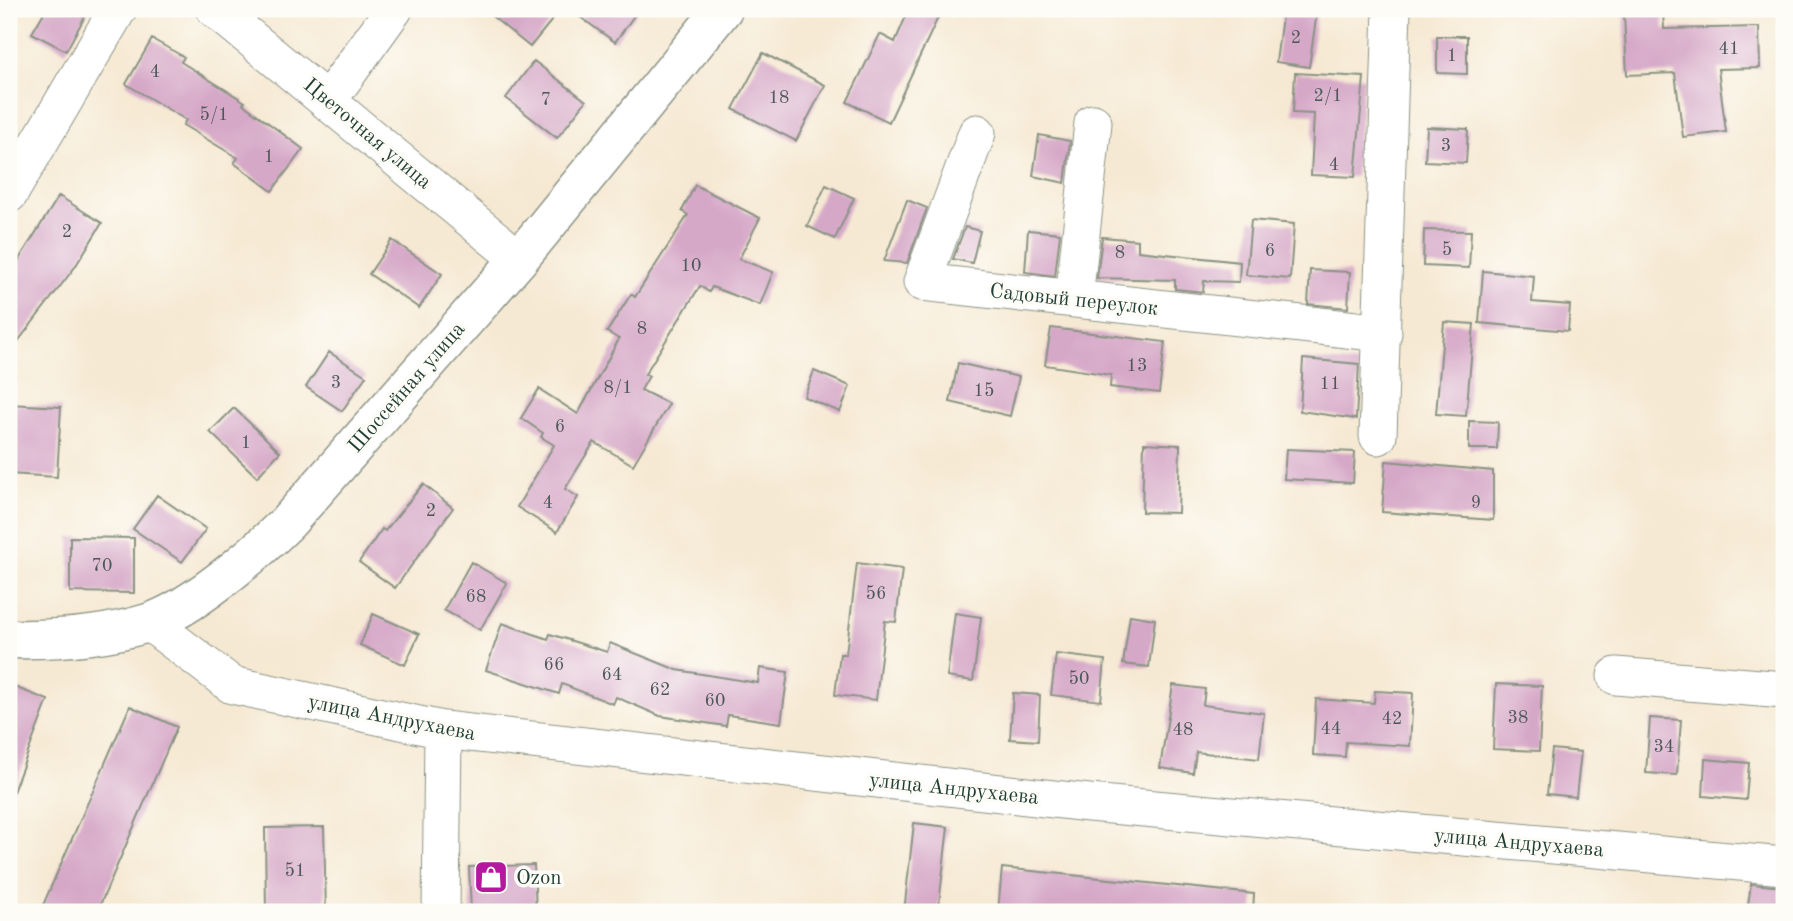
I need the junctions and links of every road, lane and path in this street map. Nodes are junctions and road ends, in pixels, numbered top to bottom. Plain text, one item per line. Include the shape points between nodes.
1 (118, 9) edge
2 (215, 9) edge
3 (394, 9) edge
4 (723, 9) edge
5 (1392, 9) edge
6 (329, 99) junction
7 (1093, 123) dead end
8 (977, 133) dead end
9 (9, 194) edge
10 (519, 259) junction
11 (1074, 299) junction
12 (1384, 333) junction
13 (1378, 436) dead end
14 (150, 622) junction
15 (9, 639) edge
16 (1616, 676) dead end
17 (1784, 690) edge
18 (443, 730) junction
19 (1784, 866) edge
20 (441, 912) edge

1 - 9 street
2 - 6 street, Цветочная улица
3 - 6 street
4 - 10 main road, Шоссейная улица
5 - 12 street
6 - 10 street, Цветочная улица
7 - 11 street
8 - 11 street, Садовый переулок via 922,282
10 - 14 main road, Шоссейная улица via 288,523 207,590
11 - 12 street, Садовый переулок
12 - 13 street
14 - 15 main road, Шоссейная улица via 68,640
14 - 18 street, улица Андрухаева via 232,685
16 - 17 street
18 - 19 street, улица Андрухаева via 1089,803
18 - 20 street

